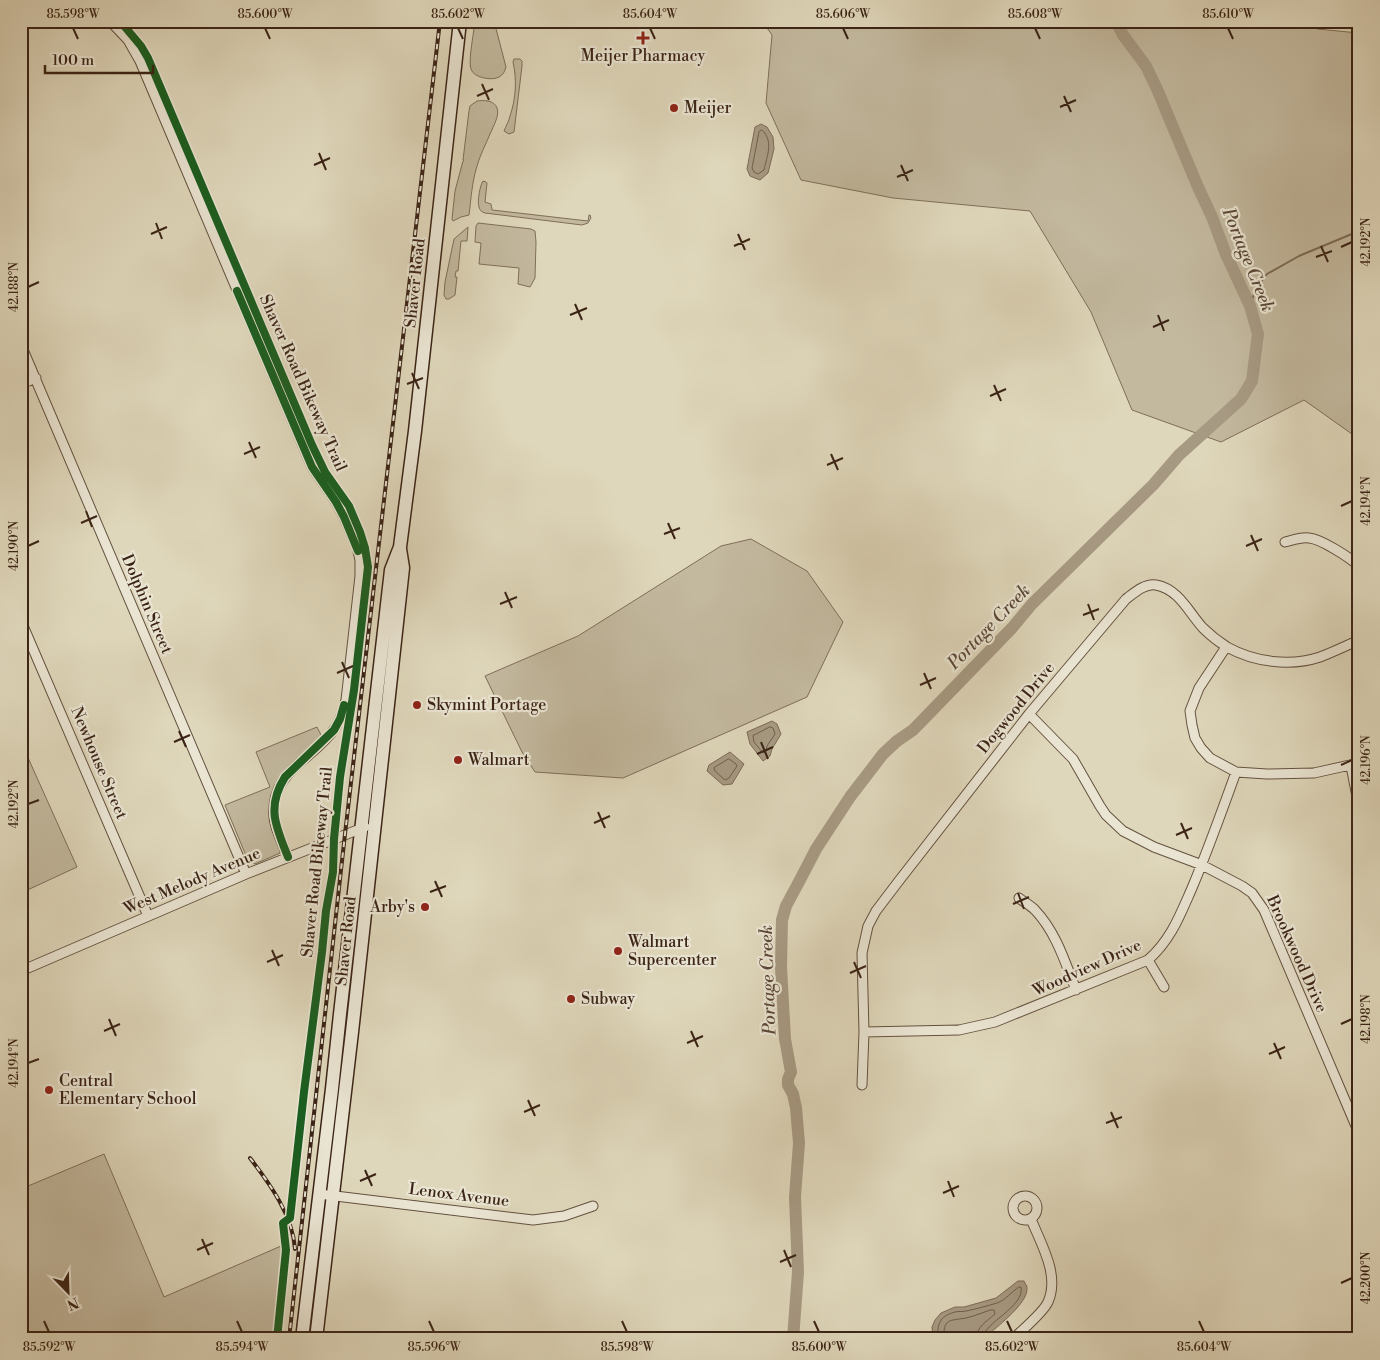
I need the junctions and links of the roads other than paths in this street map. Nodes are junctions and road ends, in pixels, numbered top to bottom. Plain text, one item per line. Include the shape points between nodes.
1 (110, 21) edge
2 (460, 21) edge
3 (21, 345) edge
4 (36, 378) junction
5 (21, 384) edge
6 (1285, 542) dead end
7 (400, 547) junction
8 (1359, 566) edge
9 (21, 621) edge
10 (1359, 640) edge
11 (1226, 647) junction
12 (1029, 714) junction
13 (1355, 765) edge
14 (1236, 772) junction
15 (1359, 807) edge
16 (376, 823) junction
17 (361, 828) junction
18 (288, 857) junction
19 (1202, 866) junction
20 (246, 874) junction
21 (1019, 898) dead end
22 (148, 916) junction
23 (1148, 960) junction
24 (21, 971) edge
25 (1164, 987) dead end
26 (1076, 990) junction
27 (864, 1032) junction
28 (862, 1085) dead end
29 (1359, 1133) edge
30 (319, 1194) junction
31 (333, 1195) junction
32 (593, 1206) dead end
33 (1031, 1219) dead end
34 (302, 1339) edge
35 (316, 1339) edge
36 (1013, 1339) edge

1 - 18 street via 128,40 140,61 312,467 344,517 360,560 346,700 340,719 326,739 285,777 276,796 274,816
2 - 7 main road, Shaver Road
3 - 4 street, Dolphin Street
4 - 5 street
4 - 20 street, Dolphin Street
6 - 8 street via 1311,538 1323,542
7 - 16 main road, Shaver Road via 403,568
7 - 17 main road, Shaver Road via 391,570
9 - 22 street, Newhouse Street
10 - 11 street, Dogwood Drive via 1320,657 1294,662 1256,658
11 - 12 street, Dogwood Drive via 1204,628 1171,590 1155,584 1145,587 1120,606
11 - 14 street via 1198,688 1190,711 1201,748 1210,758
12 - 19 street, Brookwood Drive via 1074,760 1100,806 1116,825 1129,835
12 - 27 street, Dogwood Drive via 898,882 868,926 862,953
13 - 14 street via 1314,773
13 - 15 street
14 - 19 street, Woodview Drive
16 - 17 street, West Melody Avenue
16 - 31 main road, Shaver Road
17 - 18 street, West Melody Avenue
17 - 30 main road, Shaver Road
18 - 20 street, West Melody Avenue
19 - 23 street, Woodview Drive via 1172,931
19 - 29 street, Brookwood Drive via 1252,893 1264,910
20 - 22 street, West Melody Avenue
21 - 26 street via 1051,930
22 - 24 street, West Melody Avenue
23 - 25 street
23 - 26 street, Woodview Drive
26 - 27 street, Woodview Drive via 1010,1017 959,1030
27 - 28 street, Dogwood Drive
30 - 31 street, Lenox Avenue
30 - 34 main road, Shaver Road
31 - 32 street, Lenox Avenue via 533,1220 564,1216
31 - 35 main road, Shaver Road
33 - 36 street via 1048,1260 1051,1291 1041,1311

